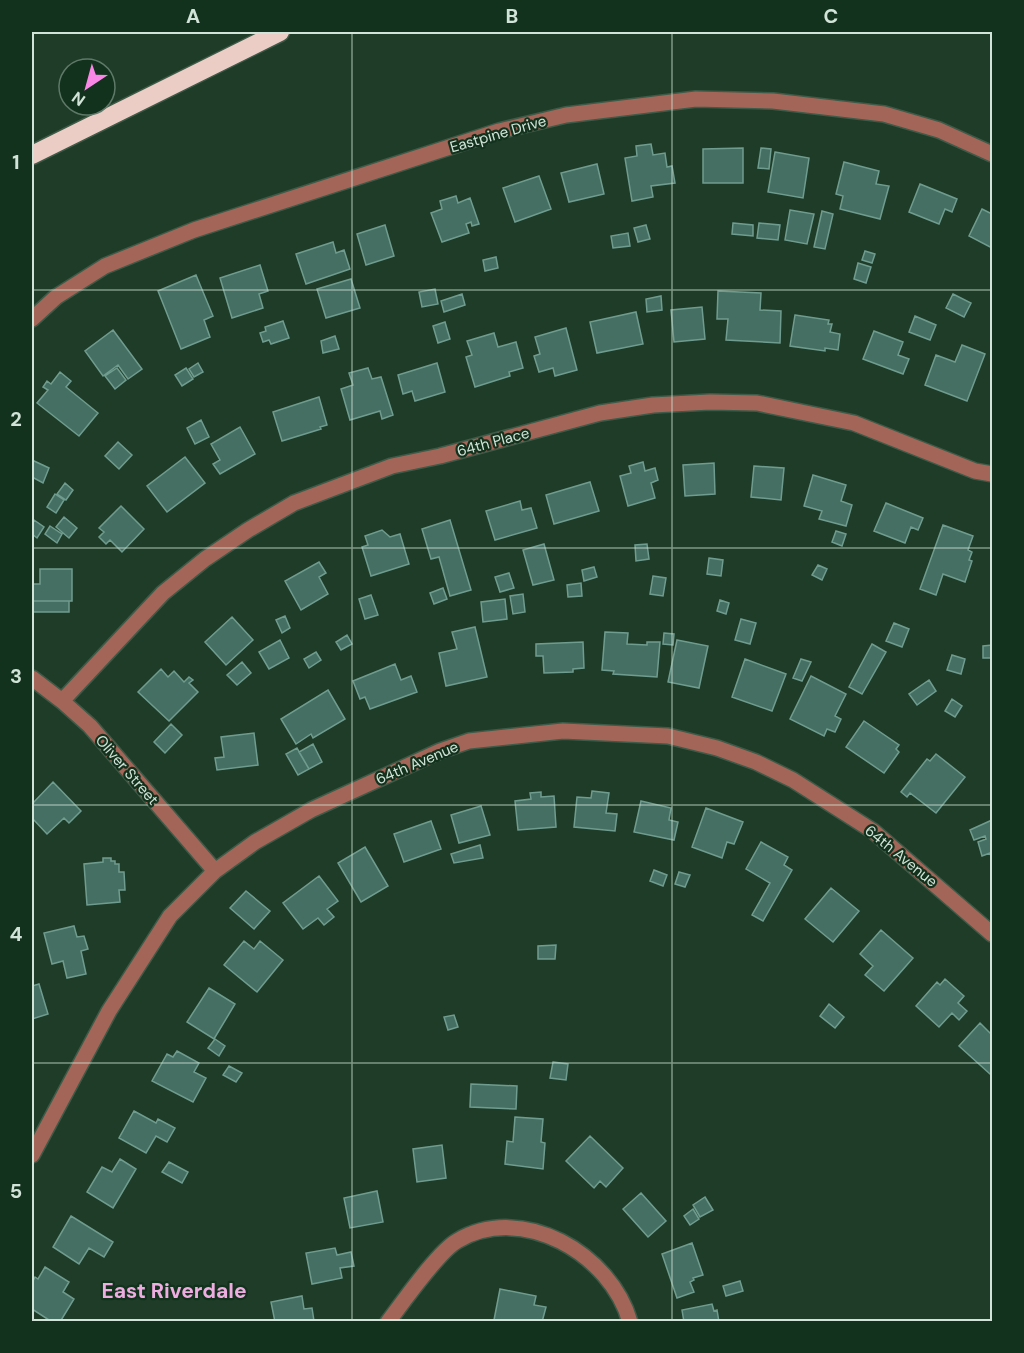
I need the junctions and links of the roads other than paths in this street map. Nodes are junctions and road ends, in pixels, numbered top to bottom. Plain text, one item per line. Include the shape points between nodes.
1 (280, 32) edge
2 (993, 154) edge
3 (32, 156) edge
4 (32, 319) edge
5 (993, 474) edge
6 (32, 678) edge
7 (62, 700) junction
8 (215, 871) junction
9 (993, 934) edge
10 (32, 1155) edge
11 (388, 1322) edge
12 (630, 1322) edge

1 - 3 highway
2 - 4 street, Eastpine Drive via 939,130 884,114 774,101 696,99 566,116 499,131 194,230 105,266 56,297
5 - 7 street, 64th Place via 975,471 854,423 757,403 653,405 600,413 392,466 294,503 205,559 163,593
6 - 7 street, Oliver Street
7 - 8 street, Oliver Street via 90,726
8 - 9 street, 64th Avenue via 255,842 311,810 469,741 563,731 668,736 756,762 834,804 873,831
8 - 10 street, 64th Avenue via 170,916 109,1011
11 - 12 street via 456,1242 495,1228 524,1228 556,1239 586,1257 610,1282 626,1306

